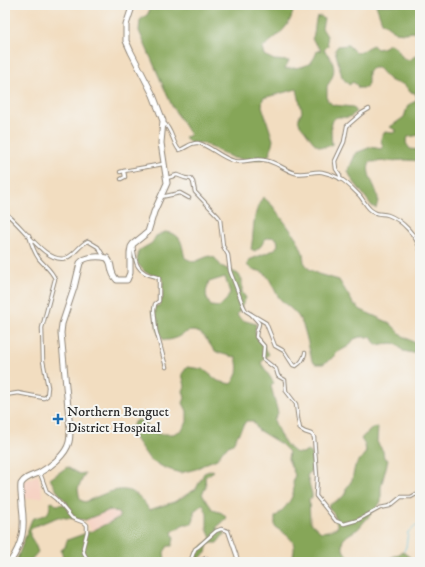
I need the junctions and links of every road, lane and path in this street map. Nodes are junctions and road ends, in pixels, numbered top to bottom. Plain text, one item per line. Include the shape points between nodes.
1 (133, 5) edge
2 (369, 109) dead end
3 (163, 121) junction
4 (164, 164) junction
5 (124, 171) junction
6 (120, 172) dead end
7 (166, 178) junction
8 (121, 179) dead end
9 (340, 179) junction
10 (160, 198) junction
11 (189, 198) dead end
12 (5, 213) edge
13 (29, 235) junction
14 (133, 244) junction
15 (420, 250) edge
16 (104, 257) junction
17 (251, 314) junction
18 (304, 353) dead end
19 (166, 367) dead end
20 (5, 395) edge
21 (40, 472) junction
22 (420, 492) edge
23 (206, 558) dead end
24 (10, 562) edge
25 (88, 562) edge
26 (161, 562) edge
27 (166, 562) edge
28 (190, 562) edge
29 (198, 562) edge
30 (233, 562) edge

1 - 3 highway via 126,25 126,41
2 - 9 street via 347,126 344,142 335,161
3 - 4 highway via 161,143
3 - 9 street via 179,150 200,143 233,161 264,160 294,173 323,172
4 - 5 street
4 - 7 highway
5 - 6 street
5 - 8 street via 125,178
7 - 10 highway via 167,183
7 - 17 street via 177,175 191,179 195,192 218,216 222,229 222,244 228,255 230,271 243,305
9 - 15 street via 361,197 371,211 388,214 399,222 416,239
10 - 11 street via 180,193
10 - 14 highway via 148,232
12 - 13 street
13 - 16 street via 47,253 58,259 69,256 88,241 98,247
13 - 20 street via 38,258 55,279 42,332 48,391 44,398 18,393
14 - 16 highway via 127,280 117,280 112,275 110,261
14 - 19 street via 138,268 159,278 159,301 155,304 154,310 156,330
16 - 21 highway via 85,259 80,263 61,333 69,444
17 - 18 street via 266,323 275,346 284,351 293,365 299,364 304,358
17 - 22 street via 259,323 256,337 264,346 263,360 276,369 278,376 285,380 286,390 296,404 300,429 314,437 316,496 332,517 344,524 390,506 401,496 411,497
21 - 24 highway via 21,484 23,533 20,545
21 - 25 street via 47,492 72,518 86,523 87,532 83,548
23 - 29 street
26 - 27 street
28 - 30 street via 196,549 216,531 222,529 230,535 237,557

